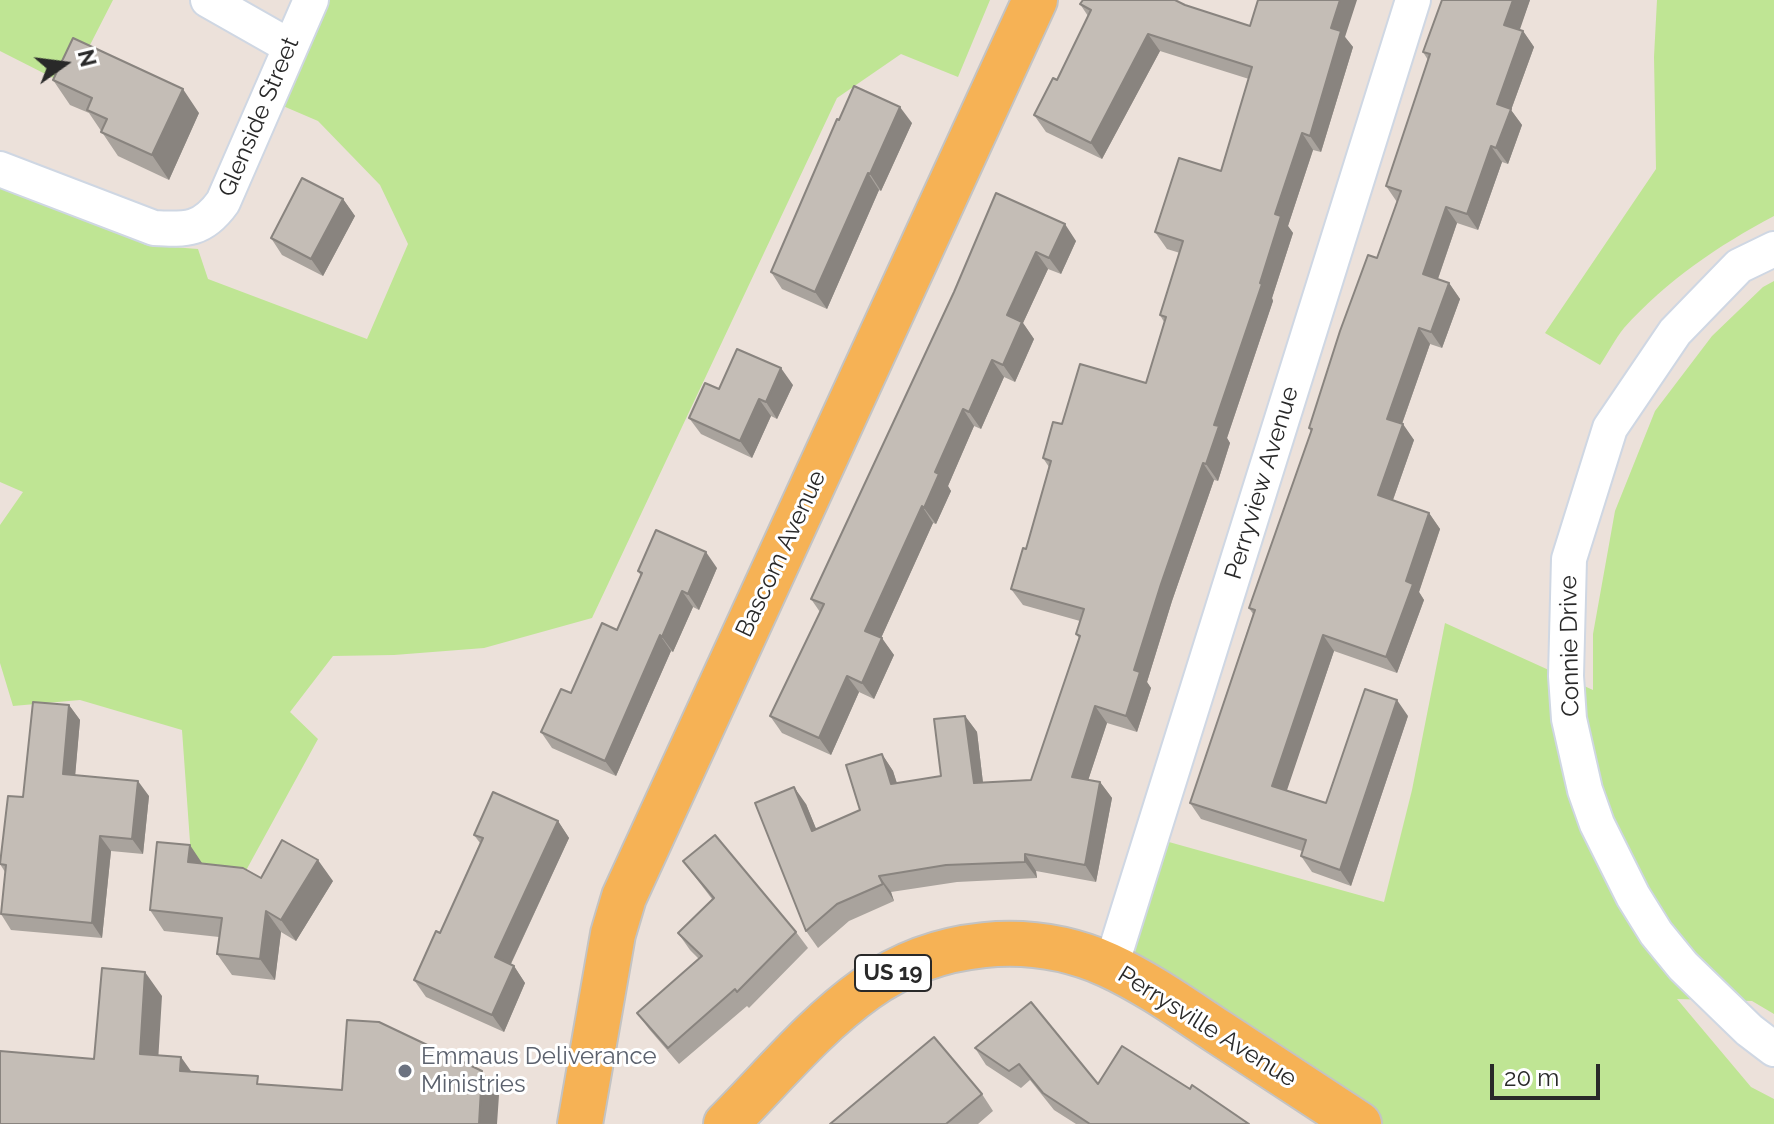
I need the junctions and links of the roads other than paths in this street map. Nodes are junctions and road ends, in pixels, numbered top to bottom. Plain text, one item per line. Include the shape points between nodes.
1 (208, 0) edge
2 (311, 0) edge
3 (1035, 0) edge
4 (1413, 0) edge
5 (289, 46) junction
6 (0, 169) edge
7 (1774, 249) edge
8 (1111, 966) junction
9 (1774, 1049) edge
10 (580, 1124) edge
11 (726, 1124) edge
12 (1359, 1124) edge

1 - 5 street
2 - 5 street, Glenside Street
3 - 10 main road, Bascom Avenue via 624,897
4 - 8 street, Perryview Avenue
5 - 6 street, Glenside Street via 223,202 196,226 154,228 132,222
7 - 9 street, Connie Drive via 1739,266 1675,332 1610,428 1569,559 1566,676 1569,719 1585,790 1633,896 1683,966
8 - 11 main road, Perrysville Avenue / US 19 via 1065,950 1016,944 962,948 913,963 846,1005
8 - 12 main road, Perrysville Avenue / US 19

